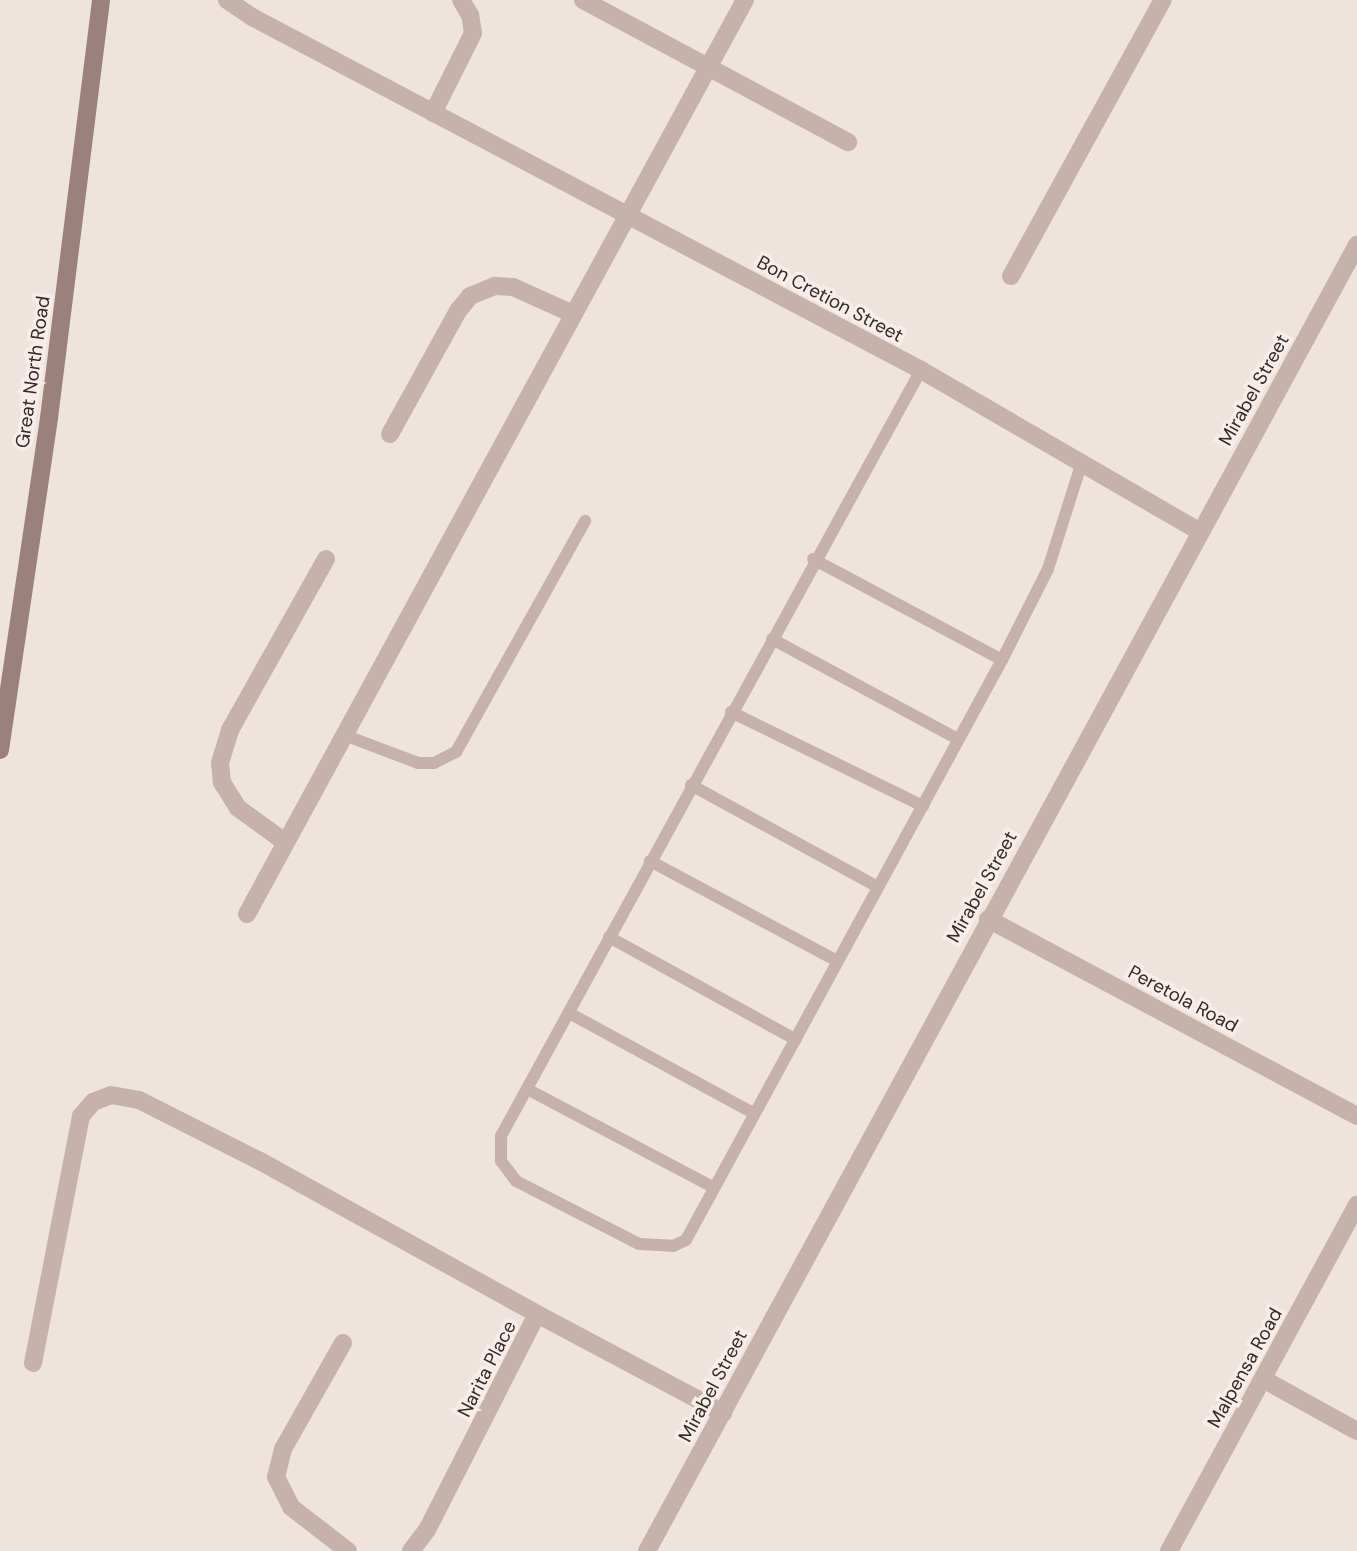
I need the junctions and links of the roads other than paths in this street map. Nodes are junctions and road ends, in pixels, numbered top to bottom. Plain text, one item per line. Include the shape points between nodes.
1 (100, 0) edge
2 (227, 0) edge
3 (461, 0) edge
4 (583, 0) edge
5 (745, 0) edge
6 (1163, 0) edge
7 (708, 67) junction
8 (433, 113) junction
9 (848, 142) dead end
10 (627, 216) junction
11 (1357, 246) edge
12 (1012, 276) dead end
13 (573, 314) junction
14 (921, 370) junction
15 (390, 434) dead end
16 (1082, 462) junction
17 (585, 522) dead end
18 (1201, 532) junction
19 (326, 559) dead end
20 (813, 559) junction
21 (772, 639) junction
22 (1002, 660) junction
23 (732, 712) junction
24 (344, 735) junction
25 (958, 739) junction
26 (0, 750) edge
27 (691, 785) junction
28 (923, 806) junction
29 (285, 842) junction
30 (650, 861) junction
31 (878, 887) junction
32 (247, 914) dead end
33 (988, 919) junction
34 (609, 937) junction
35 (837, 961) junction
36 (569, 1013) junction
37 (796, 1040) junction
38 (527, 1089) junction
39 (753, 1113) junction
40 (1357, 1116) edge
41 (713, 1187) junction
42 (1357, 1205) edge
43 (537, 1314) junction
44 (343, 1343) dead end
45 (33, 1363) dead end
46 (1263, 1379) junction
47 (723, 1413) junction
48 (1357, 1431) edge
49 (348, 1551) edge
50 (411, 1551) edge
51 (647, 1551) edge
52 (1169, 1551) edge

1 - 26 main road, Great North Road via 49,418
2 - 8 street, Bon Cretion Street
3 - 8 street via 473,33
4 - 7 street
5 - 7 street
6 - 12 street
7 - 9 street
7 - 10 street
8 - 10 street, Bon Cretion Street
10 - 13 street
10 - 14 street, Bon Cretion Street
11 - 18 street, Mirabel Street
13 - 15 street via 504,286 470,296
13 - 24 street
14 - 16 street, Bon Cretion Street
14 - 20 lane
16 - 18 street, Bon Cretion Street
16 - 22 lane via 1048,569
17 - 24 lane via 456,752 434,763 418,763
18 - 33 street, Mirabel Street
19 - 29 street via 230,730 220,763 222,782 238,808
20 - 21 lane
20 - 22 lane
21 - 23 lane
21 - 25 lane
22 - 25 lane
23 - 27 lane
23 - 28 lane
24 - 29 street
25 - 28 lane
27 - 30 lane
27 - 31 lane
28 - 31 lane
29 - 32 street
30 - 34 lane
30 - 35 lane
31 - 35 lane
33 - 40 street, Peretola Road
33 - 47 street, Mirabel Street
34 - 36 lane
34 - 37 lane
35 - 37 lane
36 - 38 lane
36 - 39 lane
37 - 39 lane
38 - 41 lane
38 - 41 lane via 498,1145 501,1161 516,1181 639,1244 673,1246 686,1240
39 - 41 lane
42 - 46 street, Malpensa Road
43 - 45 street via 260,1161 139,1100 111,1095 93,1102 81,1116
43 - 47 street, Narita Place
43 - 50 street, Narita Place via 428,1530
44 - 49 street via 284,1449 276,1478 291,1507
46 - 48 street
46 - 52 street, Malpensa Road
47 - 51 street, Mirabel Street

